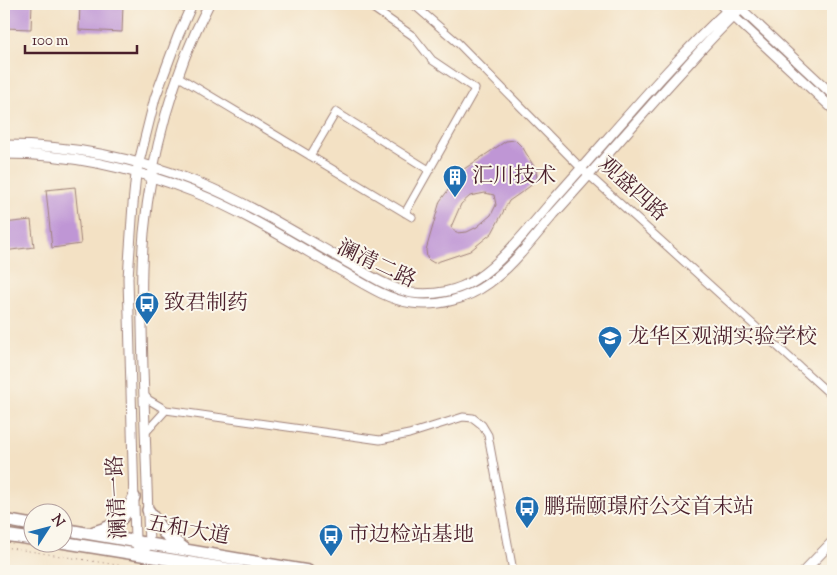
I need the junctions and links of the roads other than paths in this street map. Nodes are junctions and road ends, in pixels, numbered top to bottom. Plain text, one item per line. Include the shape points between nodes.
1 (192, 4) edge
2 (209, 4) edge
3 (367, 4) edge
4 (384, 4) edge
5 (413, 4) edge
6 (720, 4) edge
7 (740, 5) edge
8 (380, 12) junction
9 (730, 13) junction
10 (178, 77) junction
11 (833, 95) edge
12 (833, 109) edge
13 (4, 145) edge
14 (4, 154) edge
15 (310, 156) junction
16 (139, 164) junction
17 (155, 168) junction
18 (581, 168) junction
19 (429, 170) junction
20 (136, 174) junction
21 (589, 175) junction
22 (153, 178) junction
23 (405, 213) junction
24 (412, 217) dead end
25 (144, 395) junction
26 (833, 397) edge
27 (166, 410) junction
28 (146, 432) junction
29 (134, 497) junction
30 (148, 510) junction
31 (4, 520) edge
32 (22, 523) edge
33 (72, 531) edge
34 (90, 534) junction
35 (4, 535) edge
36 (22, 538) edge
37 (135, 541) junction
38 (833, 541) edge
39 (72, 544) edge
40 (149, 544) junction
41 (187, 550) junction
42 (141, 554) junction
43 (241, 571) edge
44 (308, 571) edge
45 (513, 571) edge
46 (804, 571) edge

1 - 16 street, 澜清一路 via 157,91
2 - 10 street, 澜清一路
3 - 8 street
4 - 8 street
5 - 18 street, 观盛四路 via 458,43
6 - 9 street
7 - 9 street, 澜清二路
7 - 11 street
8 - 19 street via 413,36 432,60 475,89
9 - 12 street
9 - 18 street, 澜清二路 via 628,114
9 - 21 street, 澜清二路
10 - 15 street
10 - 17 street, 澜清一路
13 - 16 street, 澜清二路 via 77,150
14 - 20 street, 澜清二路 via 52,156
15 - 19 street via 336,112
15 - 23 street
16 - 17 street, 澜清二路
16 - 20 street, 澜清一路
17 - 18 street, 澜清二路 via 248,206 396,287 432,294 459,287 485,273
17 - 22 street, 澜清一路
18 - 21 street, 观盛四路
19 - 23 street
20 - 22 street, 澜清二路
20 - 29 street, 澜清一路 via 128,278
21 - 22 street, 澜清二路 via 491,281 463,297 432,304 392,297 243,215 194,192
21 - 26 street, 观盛四路
22 - 25 street, 澜清一路 via 142,263
23 - 24 street
25 - 27 street
25 - 28 street, 澜清一路
27 - 28 street
27 - 45 street via 380,440 463,417 473,418 488,435
28 - 30 street, 澜清一路
29 - 34 main road via 122,520
29 - 37 street, 澜清一路
30 - 40 street, 澜清一路
30 - 41 main road via 164,532
31 - 32 main road
33 - 34 main road, 五和大道
34 - 37 main road, 五和大道
35 - 36 main road
37 - 40 main road, 五和大道
37 - 42 street, 澜清一路
38 - 46 street
39 - 42 main road, 五和大道
40 - 41 main road, 五和大道
40 - 42 street, 澜清一路
41 - 44 main road, 五和大道
42 - 43 main road, 五和大道

